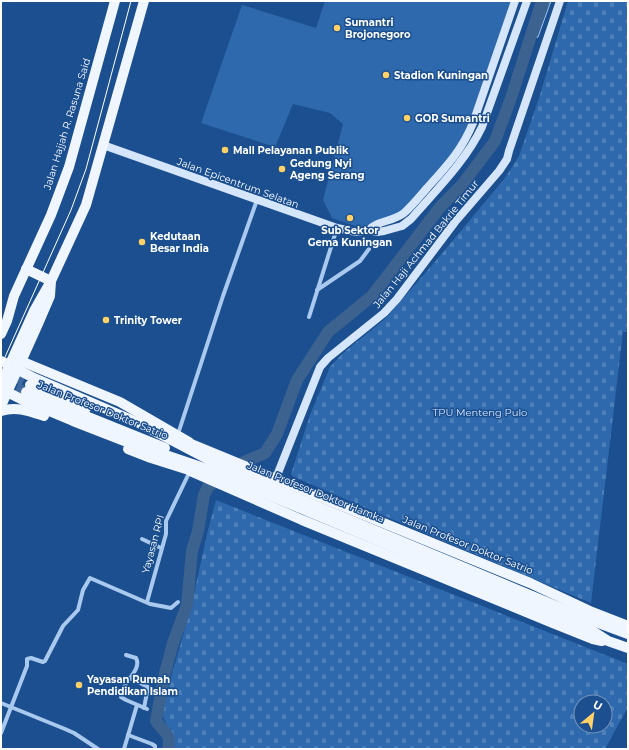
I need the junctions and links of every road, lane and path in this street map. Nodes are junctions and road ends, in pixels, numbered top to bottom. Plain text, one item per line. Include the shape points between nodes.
1 (115, 1) edge
2 (144, 1) edge
3 (516, 1) edge
4 (528, 1) edge
5 (560, 1) edge
6 (103, 145) junction
7 (449, 170) junction
8 (257, 200) junction
9 (381, 222) junction
10 (336, 228) junction
11 (369, 230) junction
12 (384, 231) junction
13 (370, 249) dead end
14 (26, 268) junction
15 (51, 282) junction
16 (317, 290) junction
17 (14, 296) junction
18 (309, 317) dead end
19 (1, 319) edge
20 (1, 334) edge
21 (1, 361) edge
22 (21, 361) junction
23 (42, 370) junction
24 (1, 384) edge
25 (1, 389) edge
26 (1, 406) edge
27 (1, 411) edge
28 (33, 412) junction
29 (178, 435) junction
30 (189, 442) junction
31 (190, 471) junction
32 (276, 478) junction
33 (142, 538) dead end
34 (161, 548) junction
35 (147, 602) junction
36 (178, 602) dead end
37 (584, 622) junction
38 (628, 626) edge
39 (628, 634) edge
40 (608, 641) junction
41 (628, 648) edge
42 (126, 655) dead end
43 (130, 678) junction
44 (1, 703) edge
45 (137, 705) junction
46 (11, 708) junction
47 (1, 733) edge
48 (128, 735) junction
49 (98, 749) edge
50 (124, 749) edge
51 (155, 749) edge

1 - 14 main road, Jalan Hajjah R. Rasuna Said via 69,167 51,215
2 - 6 main road
3 - 7 street via 469,132
4 - 7 street via 482,127 468,153
5 - 32 street, Jalan Haji Achmad Bakrie Timur via 503,166 455,222 389,308 320,367
6 - 8 street, Jalan Epicentrum Selatan
6 - 15 main road via 86,205
7 - 9 street via 404,213 392,220
7 - 12 street via 411,219 402,226
8 - 10 street, Jalan Epicentrum Selatan
8 - 29 street
9 - 11 street via 374,224
9 - 12 street
10 - 11 street, Jalan Epicentrum Selatan via 356,232
10 - 16 street
11 - 12 street, Jalan Epicentrum Selatan
13 - 16 street via 360,261
14 - 15 main road
14 - 17 main road, Jalan Hajjah R. Rasuna Said
15 - 22 main road via 50,296
15 - 24 main road via 34,311
16 - 18 street
17 - 19 main road, Jalan Hajjah R. Rasuna Said
17 - 20 main road, Jalan Hajjah R. Rasuna Said
21 - 37 main road, Jalan Profesor Doktor Hamka via 141,424 223,467
22 - 23 main road
22 - 26 main road
23 - 28 main road via 28,377 20,395 25,405
23 - 29 main road via 120,402
25 - 37 main road, Jalan Profesor Doktor Hamka via 61,416 207,469
27 - 28 main road via 18,408
28 - 31 main road
29 - 30 main road
30 - 31 main road, Jalan Profesor Doktor Satrio via 156,436 28,388 167,449
30 - 32 main road, Jalan Profesor Doktor Satrio
31 - 34 street, Yayasan RPI via 166,521 166,534
31 - 40 main road, Jalan Profesor Doktor Satrio via 309,523 553,623 593,639
32 - 38 main road, Jalan Profesor Doktor Satrio
33 - 34 street
34 - 35 street, Yayasan RPI
35 - 36 street via 171,608
35 - 46 street via 90,578 83,590 78,610 63,626 45,661 27,659 27,666
37 - 39 main road, Jalan Profesor Doktor Hamka
37 - 40 main road, Jalan Profesor Doktor Hamka
40 - 41 main road
42 - 43 street via 137,661 136,670
43 - 45 street via 122,689 121,696
43 - 45 street via 148,688 146,709
44 - 46 street
45 - 48 street
46 - 47 street
46 - 49 street via 74,733
48 - 50 street
48 - 51 street via 154,745

